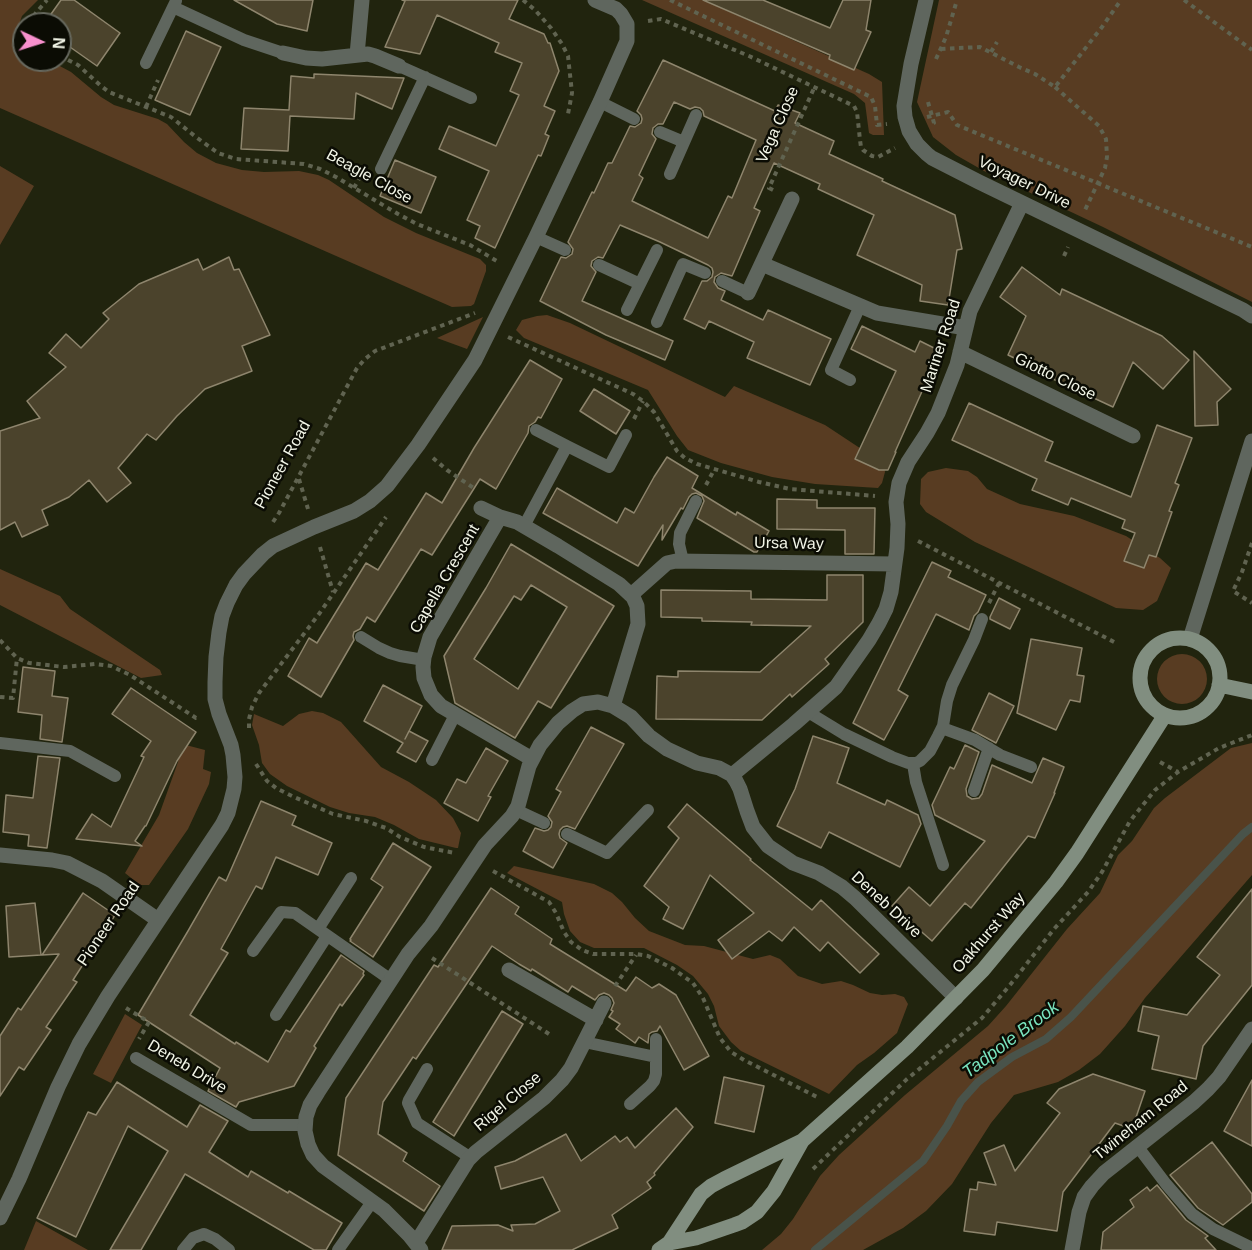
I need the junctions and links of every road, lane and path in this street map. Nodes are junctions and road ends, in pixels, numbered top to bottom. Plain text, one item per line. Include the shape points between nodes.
1 (47, 0) edge
2 (362, 0) edge
3 (523, 0) edge
4 (595, 0) edge
5 (670, 0) edge
6 (926, 0) edge
7 (957, 0) edge
8 (1121, 0) edge
9 (1184, 0) edge
10 (175, 4) edge
11 (37, 12) edge
12 (627, 24) junction
13 (997, 42) dead end
14 (941, 49) junction
15 (1252, 50) edge
16 (991, 52) junction
17 (283, 53) joint
18 (357, 55) junction
19 (72, 62) edge
20 (146, 63) dead end
21 (399, 66) joint
22 (933, 66) dead end
23 (424, 77) junction
24 (814, 86) junction
25 (1055, 87) junction
26 (928, 95) dead end
27 (471, 98) dead end
28 (600, 102) junction
29 (696, 115) dead end
30 (932, 117) junction
31 (566, 119) dead end
32 (634, 119) dead end
33 (906, 121) junction
34 (660, 132) dead end
35 (913, 138) junction
36 (684, 142) junction
37 (381, 169) dead end
38 (670, 174) dead end
39 (1098, 184) junction
40 (792, 199) joint
41 (1022, 203) junction
42 (1076, 229) junction
43 (536, 237) junction
44 (1252, 247) edge
45 (565, 250) dead end
46 (657, 250) dead end
47 (1064, 256) dead end
48 (762, 264) junction
49 (599, 265) dead end
50 (496, 273) dead end
51 (705, 273) dead end
52 (722, 281) dead end
53 (640, 284) junction
54 (748, 293) joint
55 (860, 306) junction
56 (478, 310) dead end
57 (627, 310) dead end
58 (1252, 316) edge
59 (657, 322) dead end
60 (966, 328) junction
61 (491, 330) junction
62 (960, 352) junction
63 (850, 380) dead end
64 (536, 430) dead end
65 (626, 435) dead end
66 (1133, 436) dead end
67 (1252, 441) edge
68 (418, 446) junction
69 (567, 446) junction
70 (897, 497) junction
71 (696, 501) dead end
72 (481, 508) joint
73 (391, 510) dead end
74 (500, 517) junction
75 (524, 526) junction
76 (266, 528) dead end
77 (898, 535) junction
78 (1252, 543) edge
79 (682, 561) junction
80 (894, 564) junction
81 (630, 595) junction
82 (1252, 603) edge
83 (982, 619) dead end
84 (361, 637) dead end
85 (1190, 639) junction
86 (0, 640) edge
87 (1118, 644) dead end
88 (17, 658) junction
89 (424, 660) junction
90 (1220, 685) junction
91 (1252, 692) edge
92 (0, 697) edge
93 (613, 706) junction
94 (808, 712) junction
95 (455, 715) junction
96 (1164, 715) junction
97 (203, 717) dead end
98 (942, 728) junction
99 (251, 734) dead end
100 (0, 743) edge
101 (989, 748) junction
102 (256, 755) dead end
103 (532, 759) junction
104 (432, 760) dead end
105 (256, 764) junction
106 (913, 764) junction
107 (234, 766) junction
108 (1031, 767) dead end
109 (732, 775) junction
110 (115, 776) dead end
111 (974, 791) dead end
112 (516, 810) junction
113 (648, 810) dead end
114 (544, 823) dead end
115 (567, 834) dead end
116 (0, 855) edge
117 (475, 860) junction
118 (943, 865) dead end
119 (351, 878) dead end
120 (158, 920) junction
121 (323, 932) junction
122 (414, 946) junction
123 (253, 951) dead end
124 (636, 954) junction
125 (509, 970) dead end
126 (391, 980) junction
127 (108, 996) junction
128 (956, 998) junction
129 (604, 1003) joint
130 (276, 1015) dead end
131 (596, 1020) junction
132 (1252, 1029) edge
133 (549, 1034) dead end
134 (656, 1039) dead end
135 (584, 1042) junction
136 (656, 1057) junction
137 (136, 1058) joint
138 (427, 1069) dead end
139 (825, 1101) dead end
140 (630, 1104) dead end
141 (306, 1125) junction
142 (802, 1142) junction
143 (1138, 1147) junction
144 (471, 1158) junction
145 (372, 1202) junction
146 (0, 1218) edge
147 (419, 1246) edge
148 (664, 1247) edge
149 (1252, 1248) edge
150 (183, 1250) edge
151 (229, 1250) edge
152 (338, 1250) edge
153 (1072, 1250) edge

1 - 11 path
2 - 18 street
3 - 31 path via 551,28 567,56 572,93
4 - 12 street via 616,9
5 - 33 path via 871,97 877,125
6 - 33 street, Voyager Drive via 904,100
7 - 14 path
8 - 25 path
9 - 15 path
10 - 17 lane via 238,37
10 - 20 lane
12 - 24 path via 661,19
12 - 28 street via 627,41
13 - 16 path
14 - 16 path via 975,46
14 - 22 path
16 - 25 path
17 - 18 street via 322,59
18 - 21 street via 375,56
19 - 50 path, Beagle Close via 108,92 171,117 218,153 236,159 320,168 407,219 470,245 501,263
21 - 23 lane
23 - 27 lane
23 - 37 lane, Beagle Close
24 - 35 path via 855,107 861,147 872,156 881,157
24 - 40 path, Vega Close via 769,188
25 - 39 path via 1099,126 1106,139 1107,157
26 - 30 path
28 - 32 lane
28 - 43 street
29 - 36 lane
30 - 33 path
30 - 35 path via 934,123
30 - 39 path via 948,112 957,125
33 - 35 street, Voyager Drive
34 - 36 lane
35 - 41 street, Voyager Drive via 932,158
36 - 38 lane
39 - 42 path
39 - 44 path
40 - 48 street
41 - 42 street, Voyager Drive
41 - 60 street, Mariner Road via 976,296
42 - 47 path
42 - 58 street, Voyager Drive
43 - 45 lane
43 - 61 street
46 - 53 lane
48 - 54 street
48 - 55 street
49 - 53 lane
51 - 59 lane via 683,264
52 - 54 lane
53 - 57 lane
55 - 60 street via 888,316
55 - 63 lane via 831,369
56 - 76 path, Pioneer Road via 364,358 279,513
60 - 62 street, Mariner Road
61 - 68 street
61 - 70 path via 633,394 654,412 677,451 697,464 790,489
62 - 66 street, Giotto Close
62 - 70 street, Mariner Road via 938,413 908,462
64 - 69 lane
65 - 69 lane via 609,467
67 - 85 street
68 - 72 path, Capella Crescent via 480,493
68 - 107 street via 370,501 273,546 236,585 222,616 215,682 215,699
69 - 75 lane
70 - 77 street, Mariner Road
71 - 79 lane via 680,533
72 - 74 street, Capella Crescent
73 - 99 path via 260,693 249,718
74 - 75 street, Capella Crescent
74 - 89 street, Capella Crescent via 430,637
75 - 81 street, Capella Crescent
77 - 80 street, Mariner Road
77 - 87 path via 918,540
78 - 82 path via 1233,591
79 - 80 street, Ursa Way
79 - 81 street, Ursa Way via 667,563
80 - 94 street, Mariner Road via 891,592 879,623 836,687
81 - 93 street via 637,606 638,624
83 - 98 lane via 952,685
84 - 89 lane, Capella Crescent via 390,653
85 - 90 street via 1209,651 1216,661
85 - 96 street via 1162,643 1144,661 1140,673 1143,692 1153,708
86 - 88 path
88 - 92 path via 13,698
88 - 97 path via 64,667 111,666 196,718
89 - 95 street, Capella Crescent via 424,678 430,695
90 - 91 street
90 - 96 street via 1216,697 1199,713 1176,718
93 - 103 street via 592,702 578,706 551,732
93 - 109 street via 667,749
94 - 106 lane via 844,734
94 - 109 street, Mariner Road
95 - 103 street, Capella Crescent
95 - 104 lane
96 - 128 street, Oakhurst Way via 1056,882
98 - 101 lane
98 - 106 lane via 925,757
100 - 110 lane via 70,751
101 - 108 lane
101 - 111 lane
102 - 105 path
103 - 112 street
105 - 107 path
105 - 117 path via 267,781 294,797 333,814 386,828 424,847 463,853
106 - 118 lane
107 - 120 street via 231,804 222,825
109 - 128 street, Deneb Drive via 753,827 768,846 842,887
112 - 114 lane
112 - 117 street
113 - 115 lane via 607,853
116 - 120 street via 67,863 102,881
117 - 122 street
117 - 124 path via 549,902 564,932 582,950 593,954
119 - 121 lane
120 - 127 street
121 - 123 lane via 295,913 281,912
121 - 126 lane
121 - 130 lane
122 - 126 street
122 - 133 path
124 - 129 path
124 - 139 path via 672,968 693,983 731,1052
125 - 131 street
126 - 141 street via 310,1105
127 - 137 path, Deneb Drive via 149,1022 130,1054
127 - 146 street via 58,1087
128 - 142 street, Oakhurst Way
129 - 131 street, Rigel Close
131 - 135 street, Rigel Close
132 - 143 street, Twineham Road via 1208,1089
134 - 136 lane
135 - 136 lane
135 - 144 street, Rigel Close via 562,1080
136 - 140 lane via 654,1081
137 - 141 lane, Deneb Drive via 251,1125
138 - 144 lane via 408,1103 417,1123
141 - 145 street via 312,1155
142 - 148 street, Oakhurst Way via 711,1186 701,1194
142 - 148 street, Oakhurst Way via 757,1212 742,1222
143 - 149 lane via 1192,1214
143 - 153 street, Twineham Road via 1104,1173 1084,1197
144 - 147 street, Rigel Close
145 - 147 street via 397,1221
145 - 152 lane
150 - 151 lane via 193,1238 204,1234

